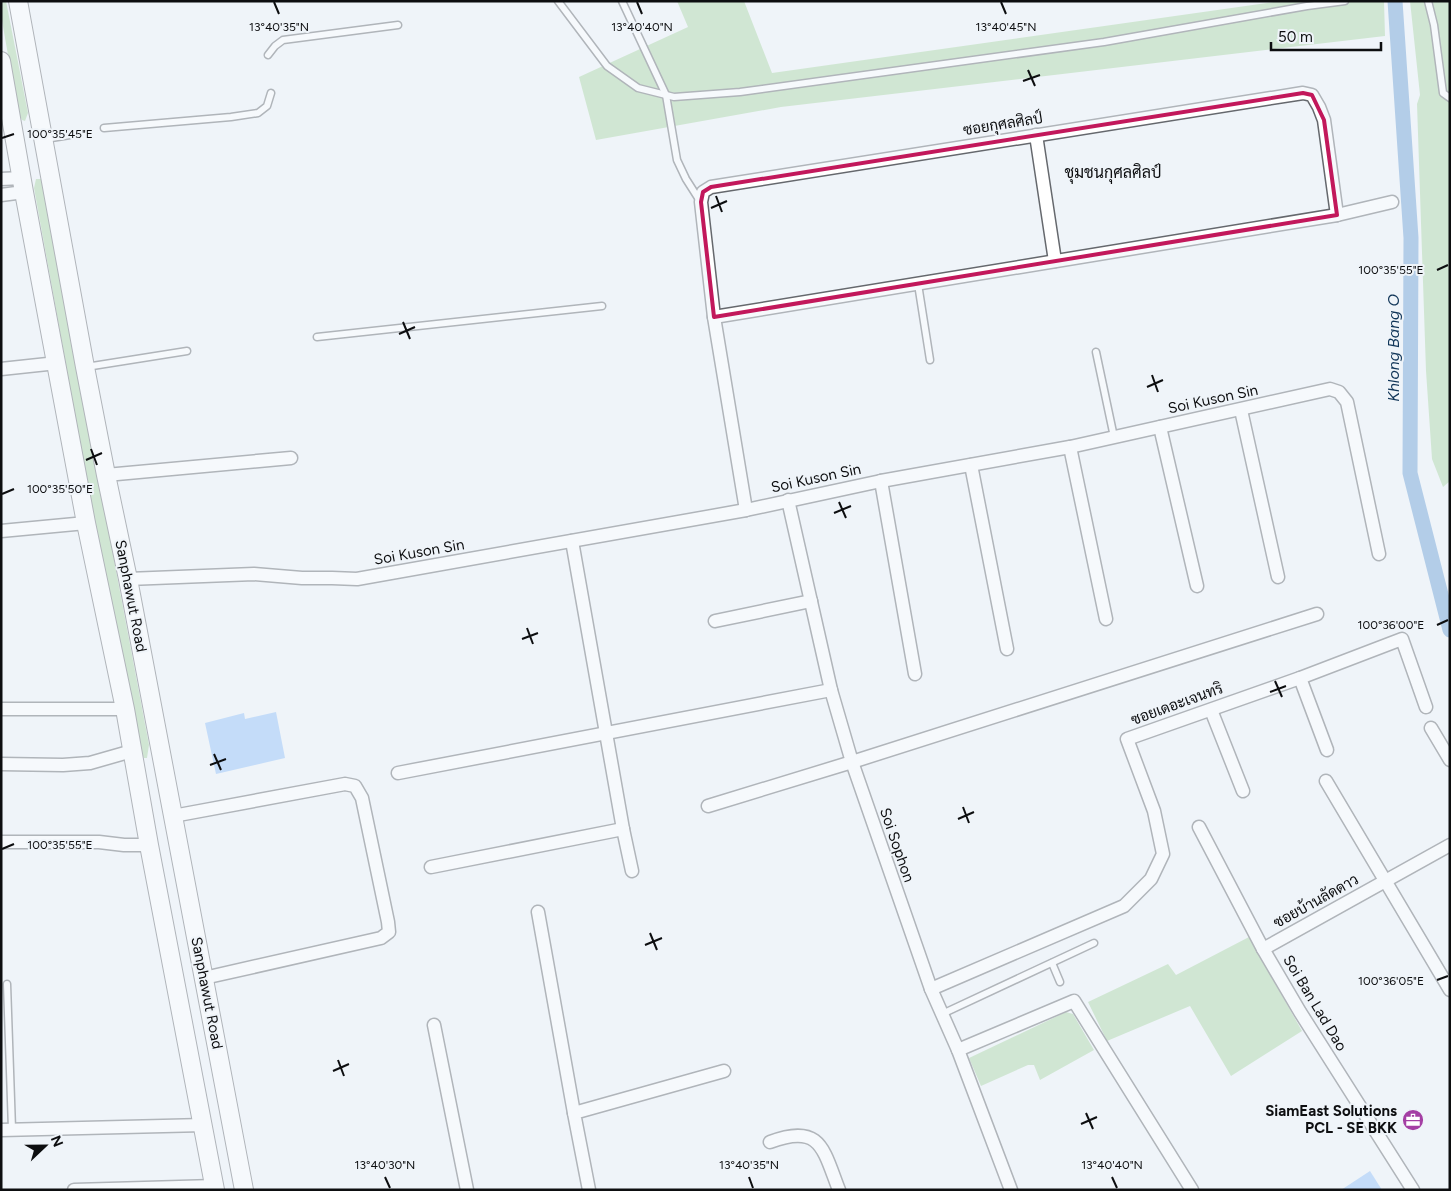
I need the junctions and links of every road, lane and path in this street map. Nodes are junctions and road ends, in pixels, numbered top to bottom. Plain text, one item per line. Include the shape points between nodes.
1 (18, 1) edge
2 (558, 1) edge
3 (622, 1) edge
4 (1344, 1) edge
5 (1428, 1) edge
6 (398, 25) dead end
7 (268, 55) dead end
8 (1, 61) edge
9 (271, 93) dead end
10 (666, 95) junction
11 (1450, 98) edge
12 (104, 128) dead end
13 (70, 135) dead end
14 (1036, 136) junction
15 (44, 139) junction
16 (16, 144) junction
17 (1, 180) edge
18 (23, 185) junction
19 (1, 195) edge
20 (700, 202) junction
21 (1392, 202) dead end
22 (1336, 215) junction
23 (1054, 261) junction
24 (918, 284) junction
25 (602, 306) dead end
26 (714, 317) junction
27 (317, 337) dead end
28 (187, 351) dead end
29 (1096, 352) dead end
30 (930, 360) dead end
31 (57, 363) junction
32 (85, 367) junction
33 (1, 369) edge
34 (1241, 410) junction
35 (1160, 427) junction
36 (1114, 437) junction
37 (1070, 447) junction
38 (291, 458) dead end
39 (972, 465) junction
40 (106, 475) junction
41 (881, 481) junction
42 (788, 500) junction
43 (746, 510) junction
44 (86, 523) junction
45 (1, 530) edge
46 (572, 541) junction
47 (1379, 554) dead end
48 (1278, 577) dead end
49 (128, 579) junction
50 (1197, 586) dead end
51 (811, 601) junction
52 (1317, 614) dead end
53 (1106, 618) dead end
54 (715, 622) dead end
55 (1007, 649) dead end
56 (914, 674) dead end
57 (1300, 678) junction
58 (831, 690) junction
59 (1426, 707) dead end
60 (1, 709) edge
61 (125, 709) junction
62 (1211, 710) junction
63 (1430, 728) dead end
64 (606, 734) junction
65 (1327, 750) dead end
66 (132, 751) junction
67 (1450, 760) edge
68 (852, 762) junction
69 (1, 764) edge
70 (398, 774) dead end
71 (1326, 781) dead end
72 (168, 783) junction
73 (139, 790) junction
74 (1243, 791) dead end
75 (708, 806) dead end
76 (173, 816) junction
77 (1199, 827) dead end
78 (623, 829) junction
79 (1, 842) edge
80 (149, 846) junction
81 (1450, 846) edge
82 (431, 867) dead end
83 (632, 871) dead end
84 (1385, 882) junction
85 (538, 912) dead end
86 (1094, 943) dead end
87 (1263, 949) junction
88 (1052, 963) junction
89 (204, 978) junction
90 (1060, 982) dead end
91 (7, 984) dead end
92 (931, 988) junction
93 (1450, 990) edge
94 (942, 1014) junction
95 (434, 1025) dead end
96 (958, 1050) junction
97 (724, 1071) dead end
98 (574, 1113) junction
99 (204, 1125) junction
100 (7, 1130) edge
101 (770, 1142) dead end
102 (215, 1188) edge
103 (74, 1190) edge
104 (244, 1190) edge
105 (466, 1190) edge
106 (588, 1190) edge
107 (840, 1190) edge
108 (1011, 1190) edge
109 (1192, 1190) edge
110 (1413, 1190) edge

1 - 15 main road, Sanphawut Road
2 - 10 lane via 607,66 638,88
3 - 10 lane
4 - 10 lane via 1104,42 740,92
5 - 11 lane via 1443,92
6 - 7 lane via 283,40
8 - 16 main road, Sanphawut Road
9 - 12 lane via 267,106 258,113
10 - 20 lane via 677,160
13 - 15 lane
14 - 20 street, ซอยกุศลศิลป์ via 711,187 703,192
14 - 22 street, ซอยกุศลศิลป์ via 1303,93 1312,95 1324,120
14 - 23 street
15 - 16 main road
15 - 32 main road, Sanphawut Road
16 - 18 main road, Sanphawut Road
17 - 18 street
18 - 19 street
18 - 31 main road, Sanphawut Road
20 - 26 street
21 - 22 street
22 - 23 street
23 - 24 street
24 - 26 street
24 - 30 lane
25 - 27 lane
26 - 43 street
28 - 32 lane
29 - 36 lane
31 - 33 street
31 - 44 main road, Sanphawut Road
32 - 40 main road, Sanphawut Road
34 - 35 street, Soi Kuson Sin
34 - 47 street, Soi Kuson Sin via 1330,389 1340,392 1347,402
34 - 48 street
35 - 36 street, Soi Kuson Sin
35 - 50 street
36 - 37 street, Soi Kuson Sin
37 - 39 street, Soi Kuson Sin
37 - 53 street
38 - 40 street
39 - 41 street, Soi Kuson Sin
39 - 55 street
40 - 49 main road, Sanphawut Road
41 - 42 street, Soi Kuson Sin
41 - 56 street
42 - 43 street, Soi Kuson Sin
42 - 51 street, Soi Sophon
43 - 46 street, Soi Kuson Sin
44 - 45 street
44 - 61 main road, Sanphawut Road
46 - 49 street, Soi Kuson Sin via 357,579 254,574
46 - 64 street
49 - 72 main road, Sanphawut Road
51 - 54 street
51 - 58 street, Soi Sophon
52 - 68 street
57 - 59 street, ซอยเดอะเจนทริ via 1402,639
57 - 62 street, ซอยเดอะเจนทริ
57 - 65 street
58 - 64 street
58 - 68 street, Soi Sophon
60 - 61 street
61 - 66 main road, Sanphawut Road
62 - 74 street
62 - 92 street, ซอยเดอะเจนทริ via 1127,740 1154,811 1163,854 1151,879 1124,906
63 - 67 street
64 - 70 street
64 - 78 street
66 - 69 street via 90,763
66 - 73 main road, Sanphawut Road
68 - 75 street
68 - 92 street, Soi Sophon
71 - 84 street, ซอยบ้านลัดดาว
72 - 73 main road
72 - 76 main road, Sanphawut Road
73 - 80 main road, Sanphawut Road
76 - 89 main road, Sanphawut Road
76 - 89 street via 345,784 355,786 362,798 388,922 389,932 381,938
77 - 87 street, Soi Ban Lad Dao
78 - 82 street
78 - 83 street
79 - 80 street via 99,842
80 - 99 main road, Sanphawut Road
81 - 84 street, ซอยบ้านลัดดาว
84 - 87 street, ซอยบ้านลัดดาว
84 - 93 street, ซอยบ้านลัดดาว
85 - 98 street
86 - 88 lane
87 - 110 street, Soi Ban Lad Dao
88 - 90 lane
88 - 94 lane
89 - 104 main road, Sanphawut Road
91 - 100 lane
92 - 94 street, Soi Sophon
94 - 96 street, Soi Sophon
95 - 105 street
96 - 108 street, Soi Sophon
96 - 109 street via 1074,1001
97 - 98 street
98 - 106 street
99 - 100 street
99 - 102 main road, Sanphawut Road
101 - 107 street via 788,1136 807,1136 820,1145
102 - 103 street

